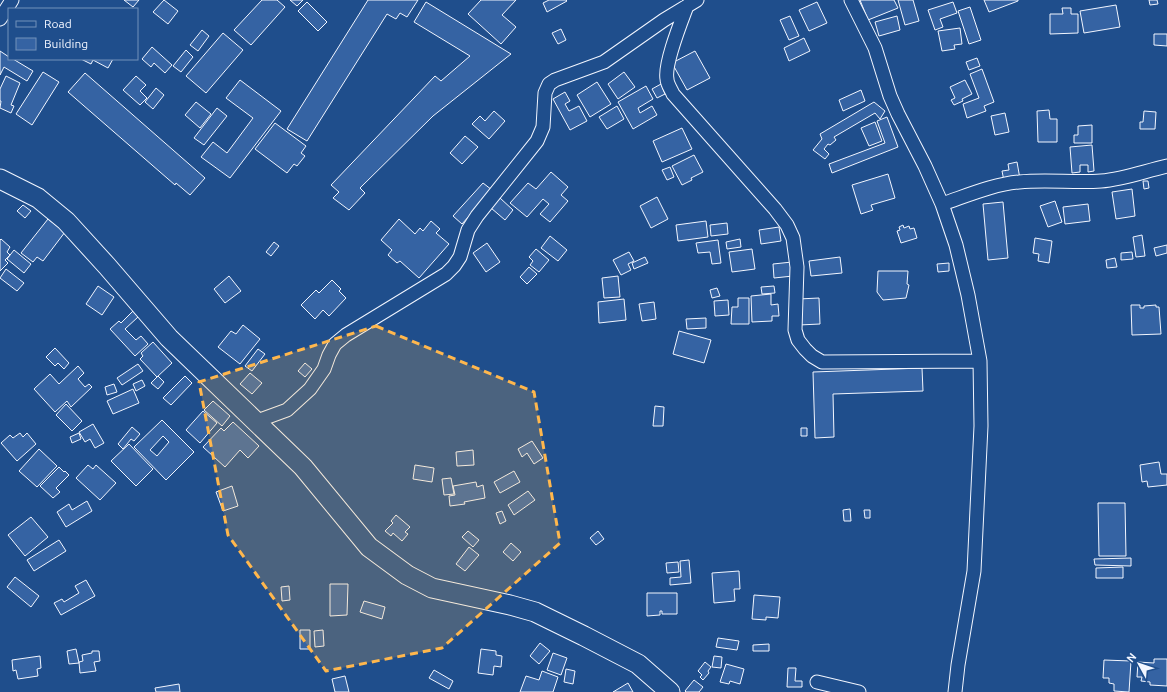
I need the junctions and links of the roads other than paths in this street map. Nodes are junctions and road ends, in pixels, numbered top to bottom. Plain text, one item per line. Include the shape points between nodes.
1 (12, 0) edge
2 (851, 0) edge
3 (692, 3) edge
4 (0, 19) edge
5 (1167, 166) edge
6 (0, 179) edge
7 (942, 204) junction
8 (980, 361) junction
9 (256, 421) junction
10 (817, 682) dead end
11 (670, 692) edge
12 (859, 692) edge
13 (955, 692) edge

1 - 4 street
2 - 7 street via 875,48 898,114
3 - 8 street via 680,24 666,79 673,94 787,225 793,238 797,267 795,330 798,340 805,349 822,362
3 - 9 street via 604,62 549,84 545,93 543,127 537,141 477,216 468,230 460,257 454,266 446,274 346,335 335,344 324,369 310,389 287,410
5 - 7 street via 1100,181 1017,182
6 - 9 street via 38,198 66,221 169,338
7 - 8 street via 956,245
8 - 13 street via 981,426 974,571
9 - 11 street via 303,467 369,547 407,575 432,588 535,612 638,664
10 - 12 street

